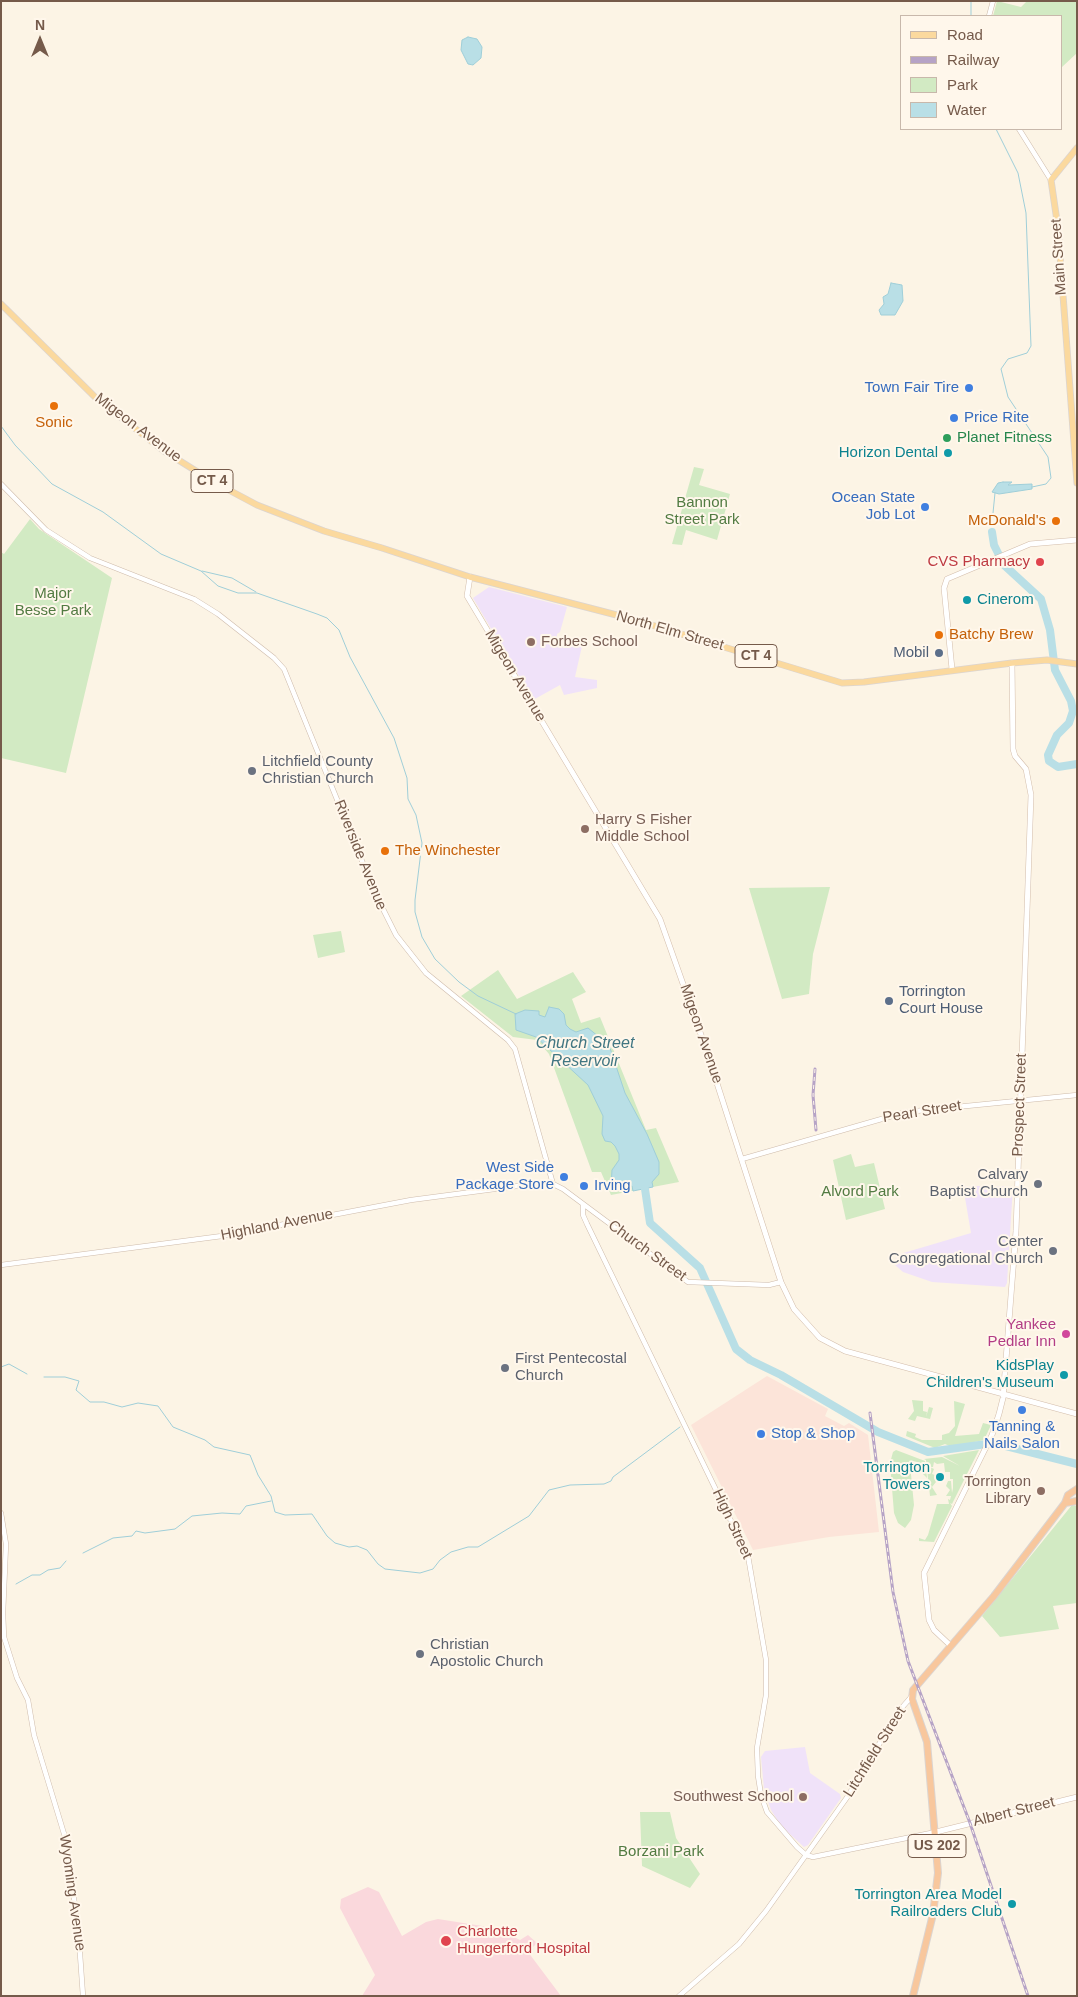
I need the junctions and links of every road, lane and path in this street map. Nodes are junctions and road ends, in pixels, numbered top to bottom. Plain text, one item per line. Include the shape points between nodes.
1 (993, 1) edge
2 (989, 15) edge
3 (1020, 130) edge
4 (1077, 148) edge
5 (1051, 180) junction
6 (1, 304) edge
7 (1077, 483) edge
8 (1, 484) edge
9 (1077, 540) edge
10 (470, 578) junction
11 (1012, 663) junction
12 (1076, 664) edge
13 (952, 669) junction
14 (1077, 1095) edge
15 (1020, 1100) junction
16 (742, 1159) junction
17 (553, 1184) junction
18 (583, 1205) junction
19 (1, 1265) edge
20 (780, 1282) junction
21 (1003, 1393) junction
22 (1077, 1414) edge
23 (1077, 1489) edge
24 (1077, 1501) edge
25 (1066, 1503) junction
26 (1, 1513) edge
27 (951, 1646) junction
28 (912, 1696) junction
29 (1077, 1797) edge
30 (936, 1832) junction
31 (806, 1855) junction
32 (83, 1996) edge
33 (679, 1996) edge
34 (913, 1996) edge

1 - 2 street
3 - 5 street
4 - 5 main road
5 - 7 main road, Main Street via 1059,234
6 - 10 main road, Migeon Avenue / CT 4 via 96,398 164,451 212,481 277,514
8 - 17 street, Riverside Avenue via 46,530 90,558 194,599 218,614 284,669 375,893 396,935 426,973 515,1049
9 - 13 main road via 1030,544 945,581
10 - 13 main road, North Elm Street / CT 4 via 632,619 842,683
10 - 16 main road, Migeon Avenue via 467,596 660,919 674,952
11 - 12 main road, North Elm Street / CT 4 via 1047,660
11 - 13 main road, North Elm Street / CT 4
11 - 15 main road, Prospect Street via 1013,749 1026,769 1031,794
14 - 15 street, Pearl Street
15 - 16 street, Pearl Street via 906,1112
15 - 21 main road, Prospect Street via 1016,1231
16 - 20 main road, Migeon Avenue
17 - 18 street, Church Street
17 - 19 street, Highland Avenue via 421,1198 266,1229
18 - 20 street, Church Street via 688,1282 769,1285
18 - 31 street, High Street via 586,1224 748,1556 766,1660 766,1695 757,1748 761,1795 767,1812 780,1830
20 - 21 main road, Migeon Avenue via 801,1318 830,1344 845,1351
21 - 22 main road, Migeon Avenue
21 - 27 main road, Prospect Street via 992,1435 924,1573 929,1620 934,1630
23 - 25 highway, Litchfield Street via 1068,1494
24 - 25 highway
25 - 27 highway, Litchfield Street
26 - 32 street, Wyoming Avenue via 6,1544 4,1637 28,1700 34,1736 66,1837
27 - 28 highway, Litchfield Street via 916,1683
28 - 30 highway, US 202 via 927,1742
28 - 31 street, Litchfield Street
29 - 30 main road, Albert Street
30 - 31 street, Albert Street via 821,1856
30 - 34 highway, US 202 via 936,1895
31 - 33 street, Litchfield Street via 739,1944

